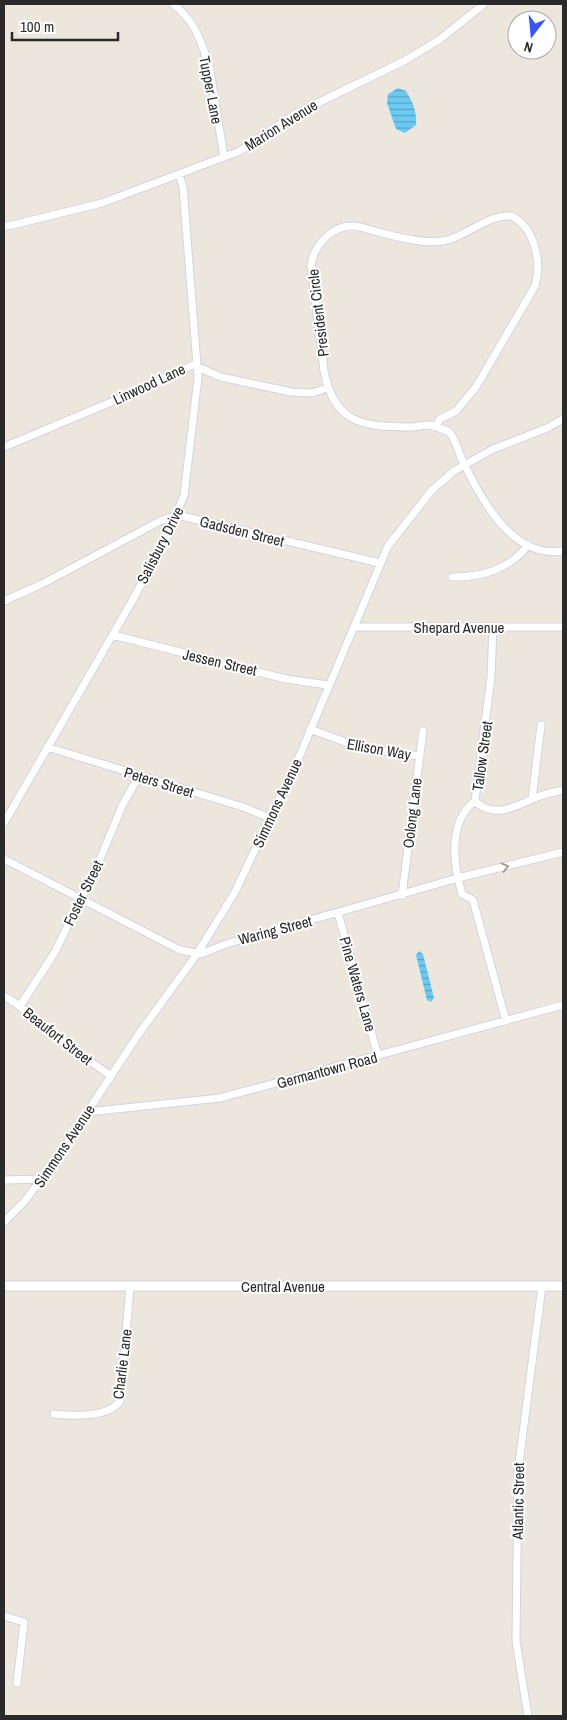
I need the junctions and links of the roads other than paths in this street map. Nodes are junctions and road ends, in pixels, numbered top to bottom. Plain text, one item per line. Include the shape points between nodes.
1 (173, 4) edge
2 (484, 4) edge
3 (224, 157) junction
4 (179, 174) junction
5 (4, 227) edge
6 (198, 365) junction
7 (327, 388) junction
8 (563, 419) edge
9 (436, 427) junction
10 (4, 447) edge
11 (464, 464) junction
12 (177, 515) junction
13 (528, 545) junction
14 (563, 551) edge
15 (380, 563) junction
16 (452, 578) dead end
17 (4, 601) edge
18 (354, 627) junction
19 (493, 627) junction
20 (563, 627) edge
21 (112, 635) junction
22 (328, 685) junction
23 (541, 725) dead end
24 (310, 729) junction
25 (423, 731) dead end
26 (47, 747) junction
27 (420, 756) junction
28 (139, 776) junction
29 (563, 790) edge
30 (532, 799) junction
31 (475, 801) junction
32 (270, 818) junction
33 (4, 823) edge
34 (563, 852) edge
35 (4, 859) edge
36 (458, 878) junction
37 (402, 895) junction
38 (80, 900) junction
39 (338, 913) junction
40 (197, 954) junction
41 (4, 996) edge
42 (563, 1005) edge
43 (20, 1006) junction
44 (506, 1021) junction
45 (378, 1056) junction
46 (111, 1076) junction
47 (87, 1112) junction
48 (43, 1179) junction
49 (4, 1180) edge
50 (4, 1222) edge
51 (4, 1286) edge
52 (542, 1286) junction
53 (563, 1286) edge
54 (130, 1287) junction
55 (54, 1414) dead end
56 (4, 1616) edge
57 (17, 1683) dead end
58 (528, 1716) edge

1 - 3 street, Tupper Lane via 188,16 207,58
2 - 3 street, Marion Avenue via 439,40 404,61 295,114 252,144
3 - 4 street, Marion Avenue
4 - 5 street, Marion Avenue via 102,203
4 - 6 street, Salisbury Drive via 183,187
6 - 7 street, Linwood Lane via 212,375 291,392 312,393
6 - 10 street, Linwood Lane via 188,366 156,383
6 - 12 street, Salisbury Drive via 186,486
7 - 9 street, President Circle via 342,412 359,422
7 - 9 street, President Circle via 311,265 322,240 332,232 352,226 441,241 499,216 511,216 526,228 534,250 538,271 535,286 476,387 456,411 440,419
8 - 11 street, Simmons Avenue
9 - 11 street via 451,434
11 - 13 street via 504,527
11 - 15 street, Simmons Avenue via 432,490 388,546
12 - 15 street, Gadsden Street
12 - 17 street
12 - 21 street, Salisbury Drive
13 - 14 street
13 - 16 street via 510,564 474,577
15 - 18 street, Simmons Avenue
18 - 19 street, Shepard Avenue
18 - 22 street, Simmons Avenue
19 - 20 street, Shepard Avenue
19 - 31 street, Tallow Street via 492,677
21 - 22 street, Jessen Street via 286,679
21 - 26 street, Salisbury Drive
22 - 24 street, Simmons Avenue
23 - 30 street
24 - 27 street, Ellison Way via 361,748
24 - 32 street, Simmons Avenue
25 - 27 street, Oolong Lane
26 - 28 street, Peters Street
26 - 33 street, Salisbury Drive
27 - 37 street, Oolong Lane
28 - 32 street, Peters Street
28 - 38 street, Foster Street
29 - 30 street
30 - 31 street via 516,808 504,810 483,808
31 - 36 street, Tallow Street via 465,809 458,823
32 - 40 street, Simmons Avenue via 235,892
36 -> 34 street, Waring Street
35 - 38 street
36 - 37 street, Waring Street
36 - 44 street via 462,894 473,900
37 - 39 street, Waring Street
38 - 40 street via 170,946
38 - 43 street, Foster Street via 48,964
39 - 40 street, Waring Street
39 - 45 street, Pine Waters Lane
40 - 46 street, Simmons Avenue
41 - 43 street, Beaufort Street
42 - 44 street, Germantown Road
43 - 46 street, Beaufort Street via 54,1036
44 - 45 street, Germantown Road
45 - 47 street, Germantown Road via 220,1098
46 - 47 street, Simmons Avenue
47 - 48 street, Simmons Avenue
48 - 49 street
48 - 50 street, Simmons Avenue
51 - 54 street, Central Avenue
52 - 53 street, Central Avenue
52 - 54 street, Central Avenue
52 - 58 street, Atlantic Street via 518,1471 516,1641
54 - 55 street, Charlie Lane via 120,1401 117,1406 92,1416
56 - 57 street via 24,1622

